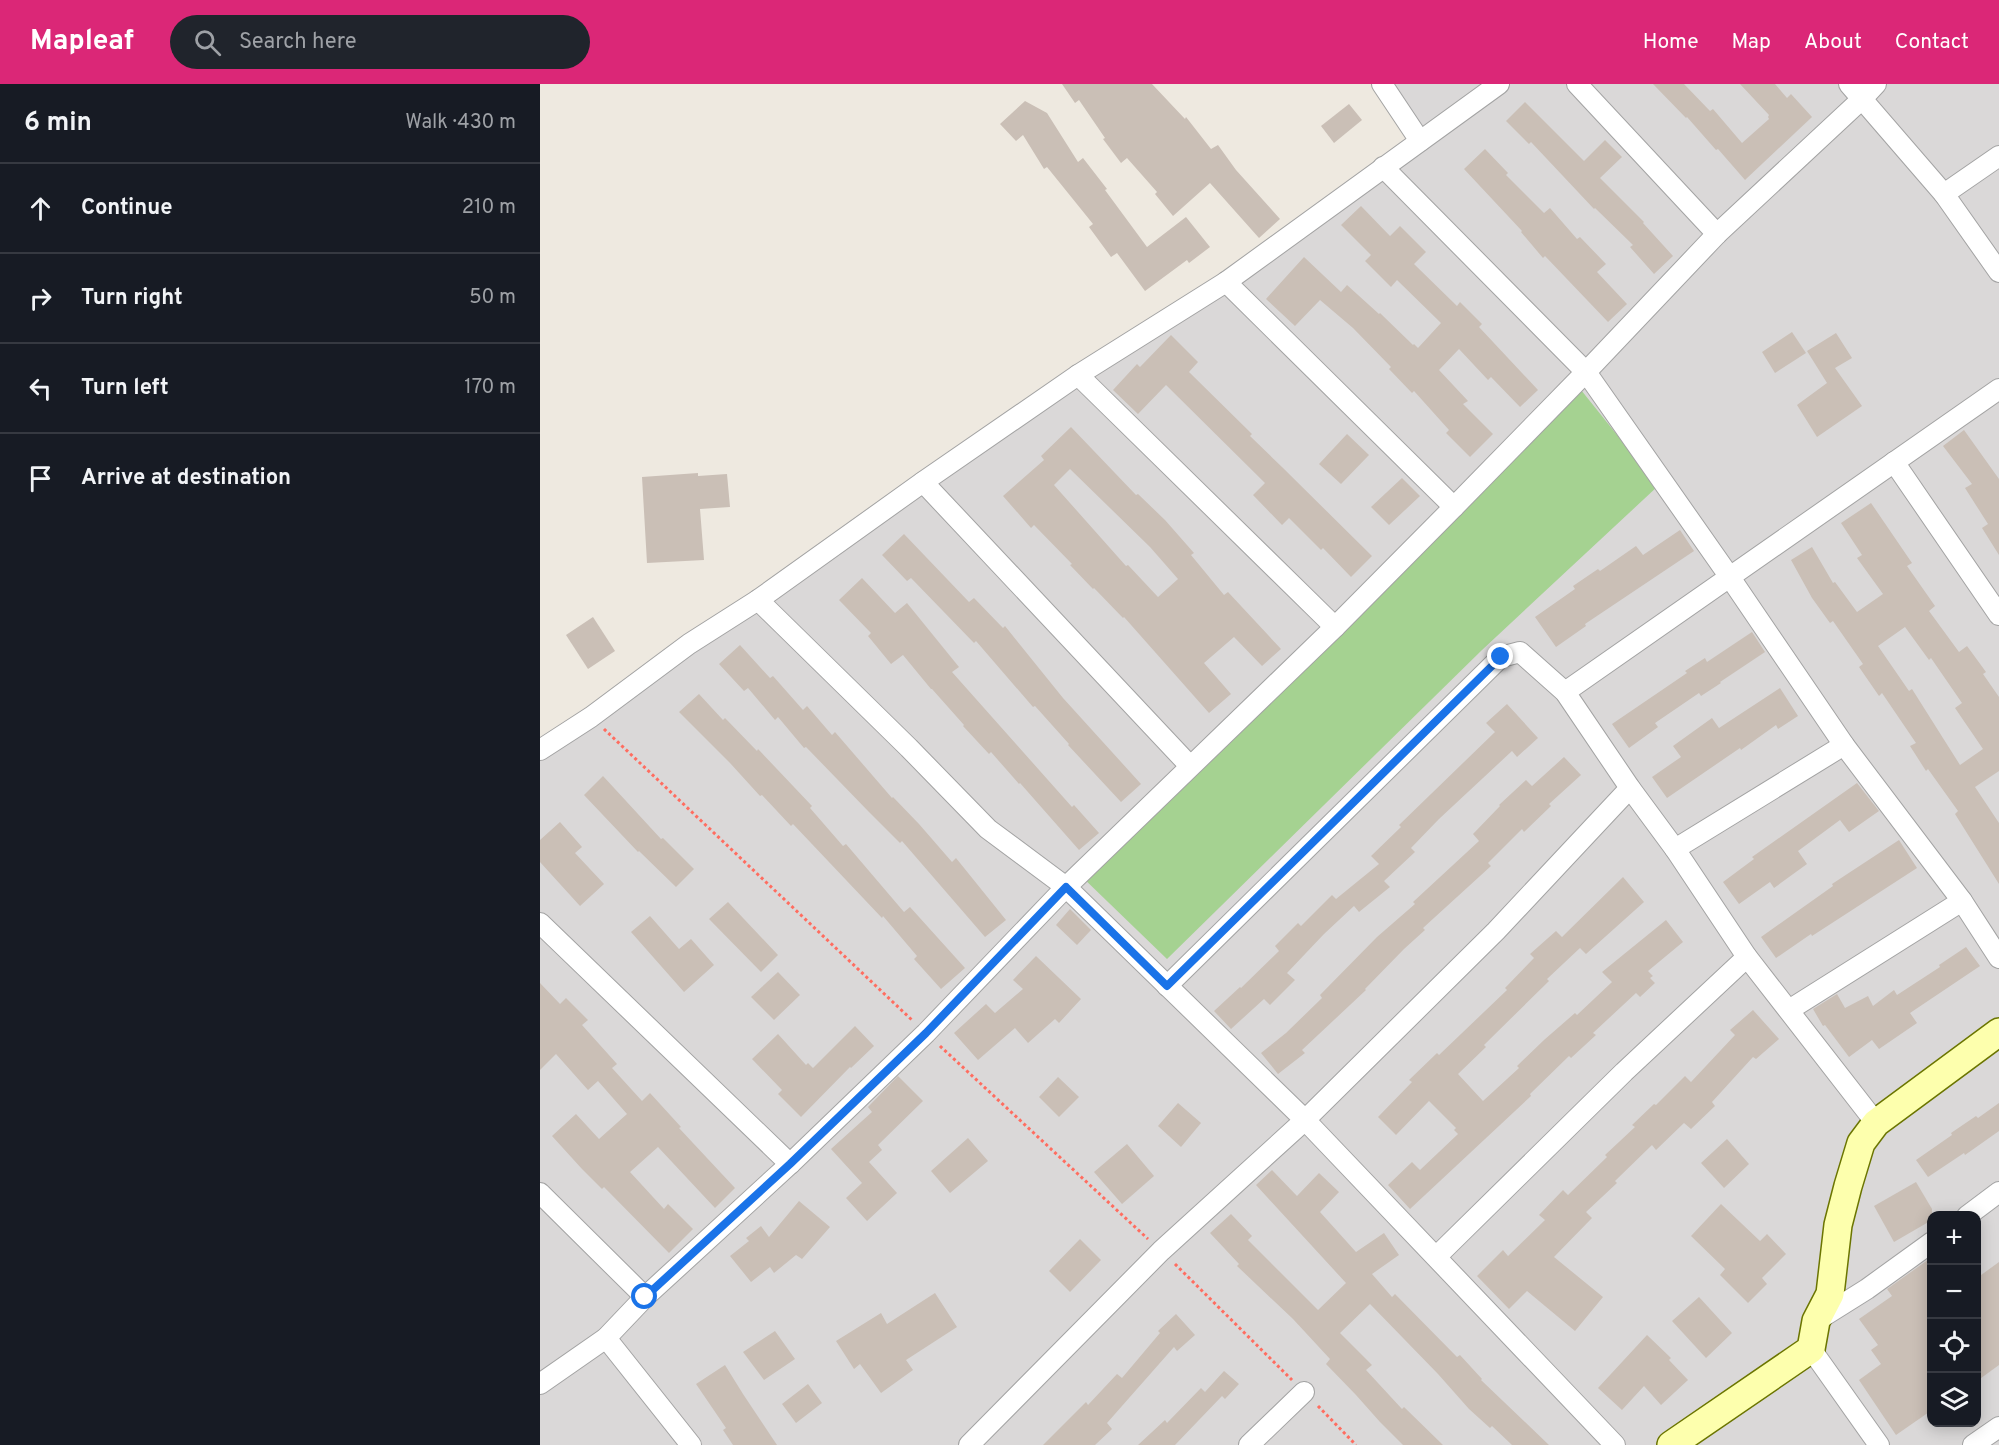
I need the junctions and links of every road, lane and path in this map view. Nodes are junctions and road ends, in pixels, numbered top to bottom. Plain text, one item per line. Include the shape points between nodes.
1 (1382, 84) edge
2 (1499, 84) edge
3 (1577, 84) edge
4 (1849, 84) edge
5 (1876, 84) edge
6 (1862, 99) junction
7 (1419, 141) junction
8 (1999, 156) edge
9 (1383, 167) junction
10 (1944, 194) junction
11 (1718, 234) junction
12 (1999, 272) edge
13 (1226, 282) junction
14 (1586, 372) junction
15 (1078, 375) junction
16 (1999, 389) edge
17 (1894, 462) junction
18 (923, 482) junction
19 (1454, 507) junction
20 (1729, 576) junction
21 (758, 600) junction
22 (1999, 615) edge
23 (1335, 627) junction
24 (1565, 692) junction
25 (591, 717) junction
26 (1844, 746) junction
27 (540, 750) edge
28 (1190, 766) junction
29 (1630, 788) junction
30 (1675, 849) junction
31 (1066, 887) junction
32 (1962, 901) junction
33 (540, 923) edge
34 (1747, 957) junction
35 (1999, 958) edge
36 (1167, 986) junction
37 (1789, 1010) junction
38 (1999, 1032) edge
39 (926, 1033) junction
40 (1305, 1119) junction
41 (1876, 1123) junction
42 (790, 1164) junction
43 (1999, 1191) edge
44 (540, 1193) edge
45 (1972, 1211) edge
46 (1927, 1246) edge
47 (1161, 1251) junction
48 (1437, 1256) junction
49 (645, 1297) junction
50 (1816, 1321) junction
51 (606, 1338) junction
52 (1811, 1349) junction
53 (540, 1384) edge
54 (1304, 1392) junction
55 (1999, 1427) edge
56 (692, 1445) edge
57 (969, 1445) edge
58 (1249, 1445) edge
59 (1356, 1445) edge
60 (1615, 1445) edge
61 (1671, 1445) edge
62 (1879, 1445) edge
63 (1974, 1445) edge

1 - 7 street
2 - 7 street
3 - 11 street
4 - 6 street
5 - 6 street
6 - 10 street
6 - 11 street
7 - 9 street
8 - 10 street
9 - 13 street
9 - 14 street
10 - 12 street
11 - 14 street
13 - 15 street
13 - 19 street
14 - 19 street
14 - 20 street
15 - 18 street
15 - 23 street
16 - 17 street
17 - 20 street
17 - 22 street
18 - 21 street
18 - 28 street
19 - 23 street
20 - 24 street
20 - 26 street
21 - 25 street via 689,644
21 - 31 street via 988,830
23 - 28 street
24 - 29 street
24 - 36 street via 1521,652 1501,657
25 - 27 street
25 - 39 path
26 - 30 street
26 - 32 street
28 - 31 street
29 - 30 street
29 - 40 street via 1496,931
30 - 34 street
31 - 36 street
31 - 39 street
32 - 35 street
32 - 37 street
33 - 42 street
34 - 37 street
34 - 48 street
36 - 40 street
37 - 41 street
38 - 41 street
39 - 42 street
39 - 47 path
40 - 47 street
40 - 48 street
41 - 50 street via 1861,1143 1838,1225 1830,1294
42 - 49 street
43 - 45 street
44 - 49 street
46 - 50 street
47 - 54 path
47 - 57 street
48 - 60 street
49 - 51 street
50 - 52 street
51 - 53 street
51 - 56 street
52 - 61 street
52 - 62 street
54 - 58 street
54 - 59 path
55 - 63 street

